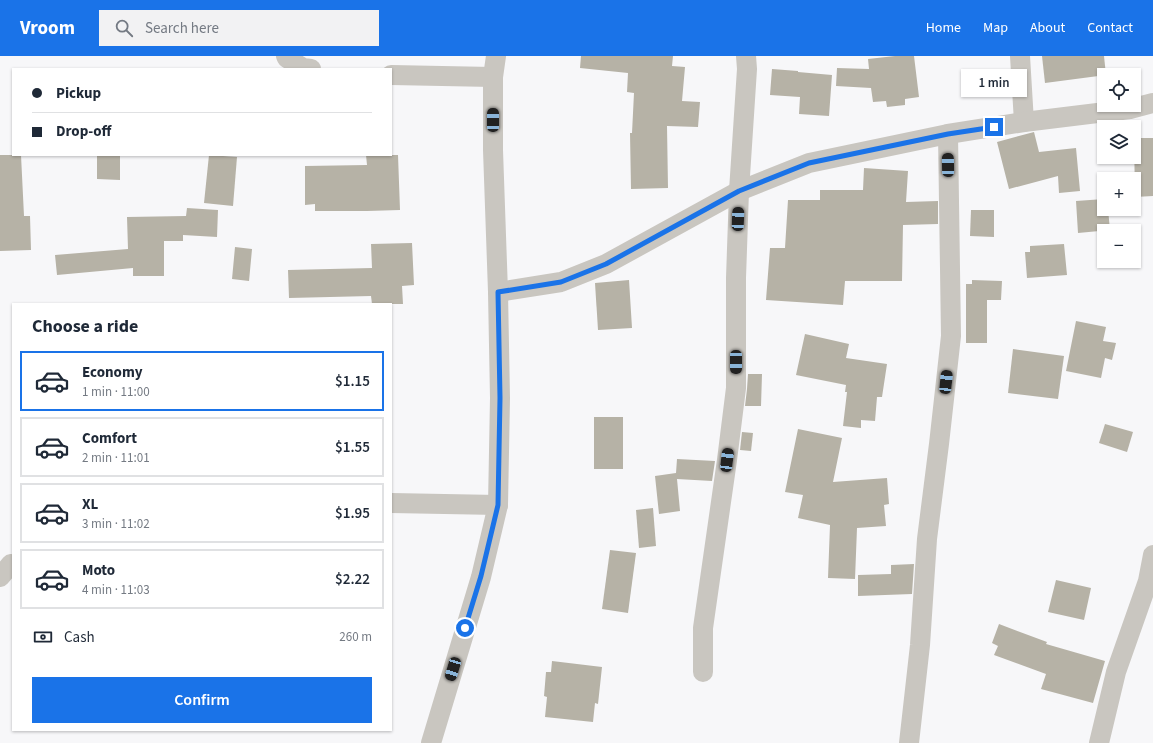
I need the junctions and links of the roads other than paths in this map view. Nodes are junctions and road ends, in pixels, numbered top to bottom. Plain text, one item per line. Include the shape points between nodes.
1 (286, 56) edge
2 (496, 56) edge
3 (746, 56) edge
4 (1020, 56) edge
5 (303, 68) edge
6 (392, 75) edge
7 (493, 77) junction
8 (1153, 103) edge
9 (1024, 122) junction
10 (948, 134) junction
11 (739, 191) junction
12 (498, 292) junction
13 (392, 503) edge
14 (498, 505) junction
15 (1153, 555) edge
16 (703, 672) dead end
17 (430, 743) edge
18 (909, 743) edge
19 (1099, 743) edge

1 - 5 street
2 - 7 street
3 - 11 street
4 - 9 street
6 - 7 street
7 - 12 street
8 - 9 street via 1130,109
9 - 10 street
10 - 11 street via 809,163
10 - 18 street via 951,336 927,539 920,645
11 - 12 street via 606,264 561,282
11 - 16 street via 736,388 703,628
12 - 14 street
13 - 14 street
14 - 17 street via 481,576
15 - 19 street via 1148,581 1116,672

